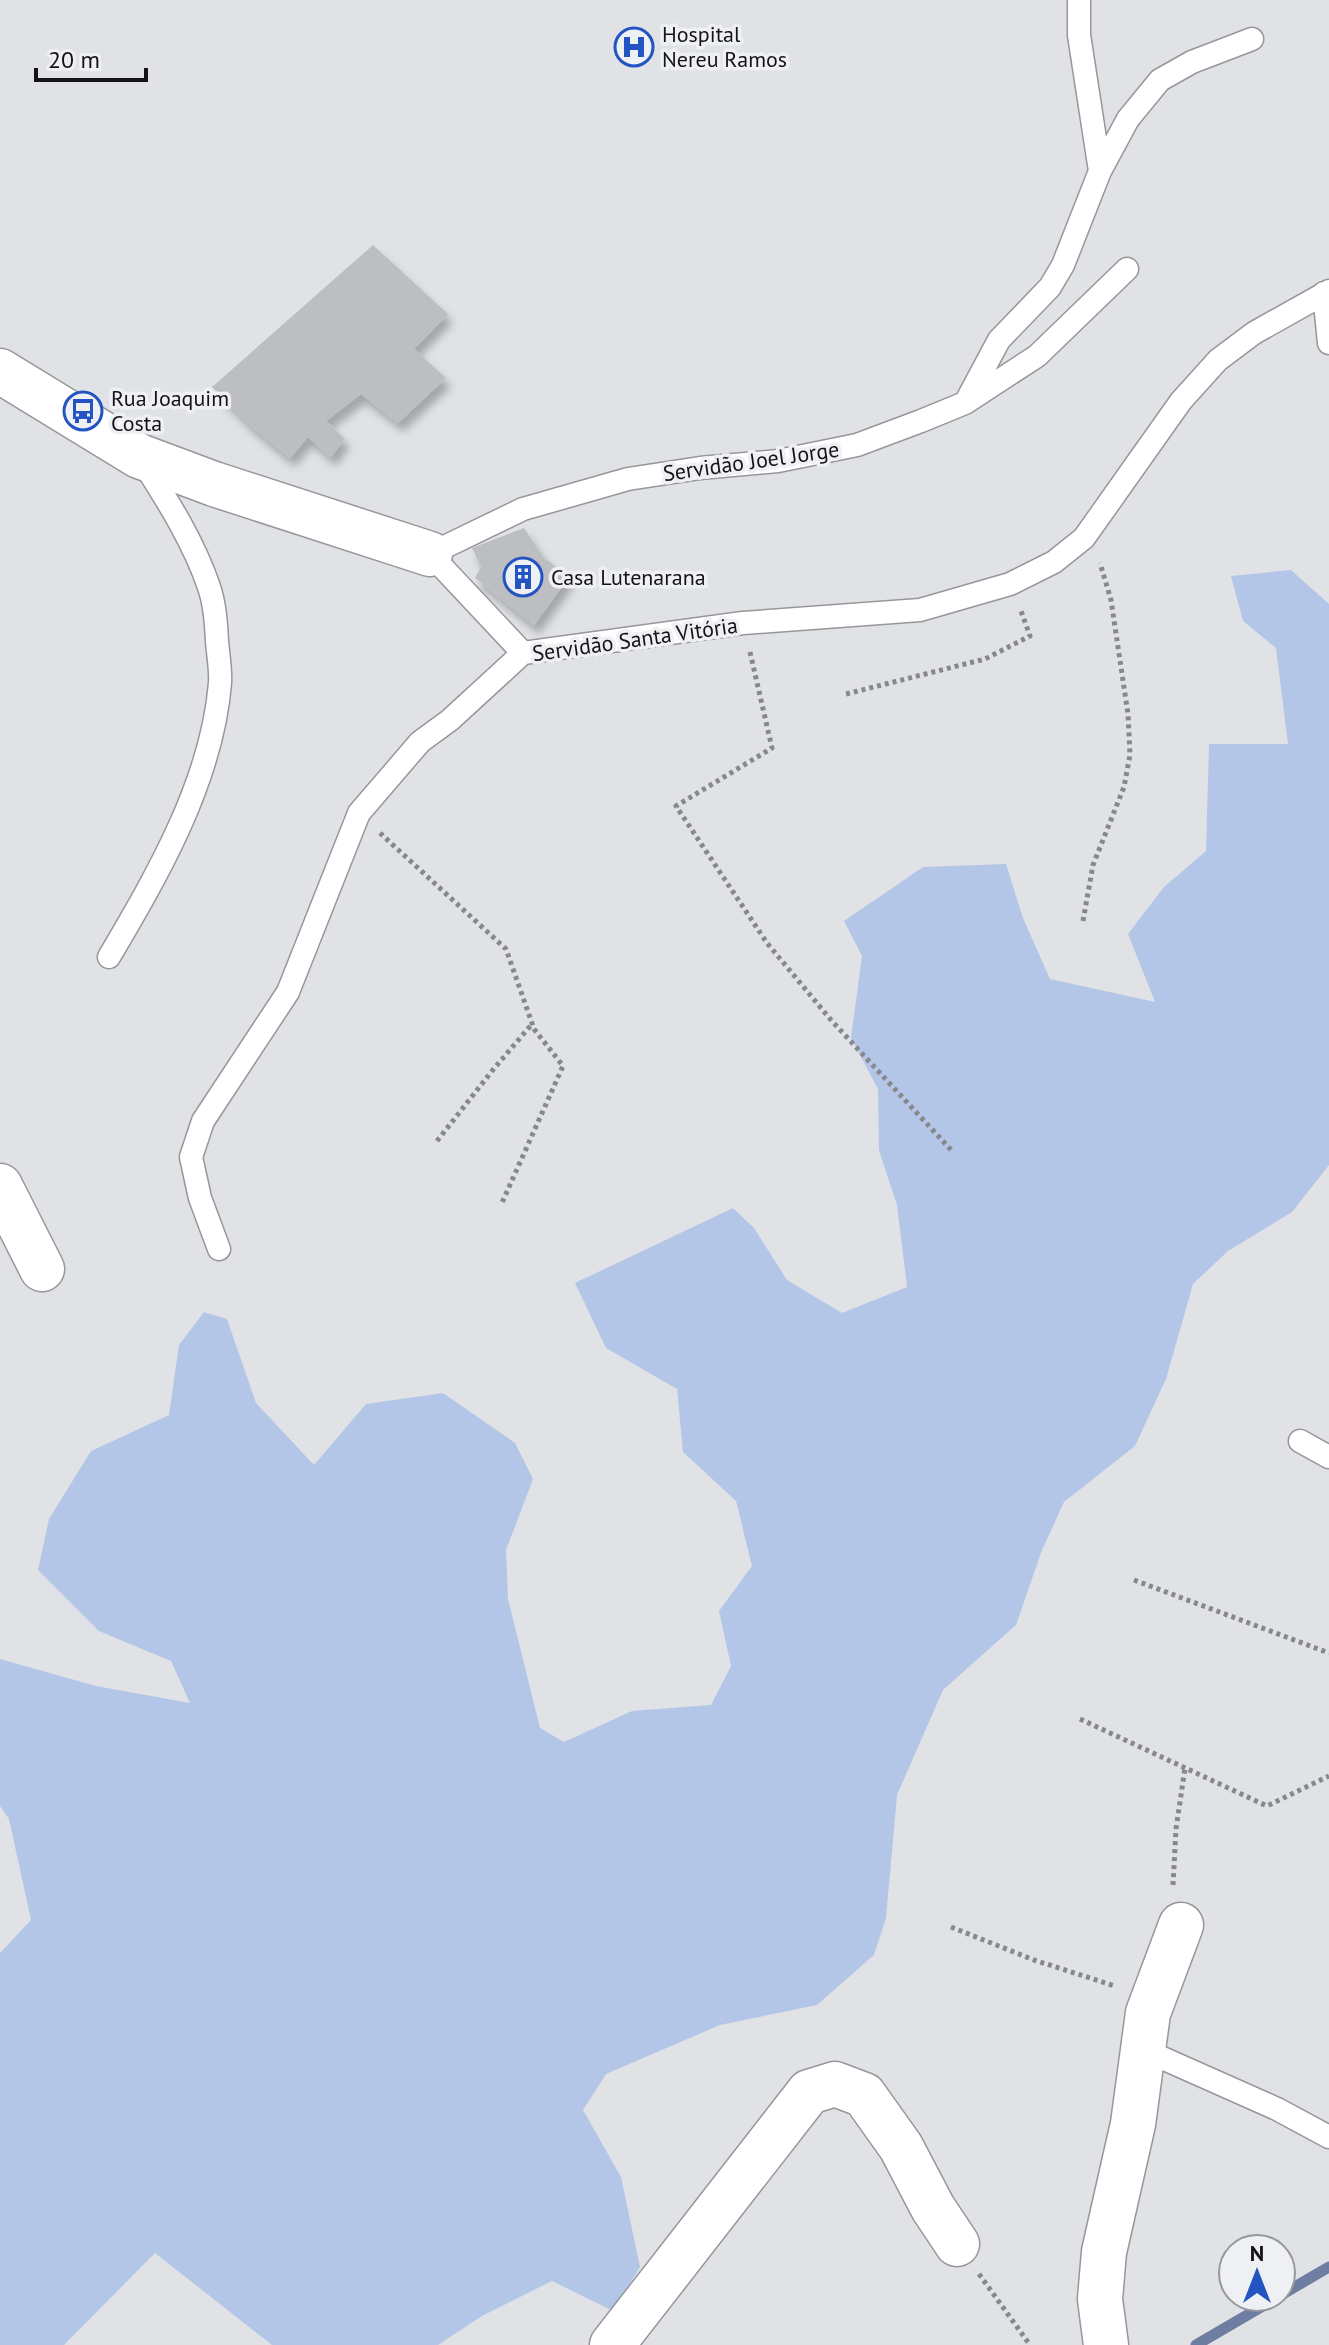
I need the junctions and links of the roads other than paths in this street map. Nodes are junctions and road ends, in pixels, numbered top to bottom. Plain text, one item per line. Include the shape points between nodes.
1 (1079, 0) edge
2 (1252, 39) dead end
3 (1100, 171) junction
4 (1127, 269) dead end
5 (1327, 292) edge
6 (1329, 343) edge
7 (0, 371) edge
8 (965, 403) junction
9 (139, 456) junction
10 (430, 554) junction
11 (523, 653) junction
12 (109, 957) dead end
13 (0, 1186) edge
14 (219, 1249) dead end
15 (42, 1269) dead end
16 (1300, 1441) dead end
17 (1329, 1457) edge
18 (1181, 1925) road end
19 (1142, 2049) junction
20 (1329, 2137) edge
21 (957, 2244) road end
22 (612, 2345) edge
23 (1106, 2345) edge

1 - 3 lane via 1079,35
2 - 3 lane via 1160,80 1128,119
3 - 8 lane via 1063,265 1050,287 999,340
4 - 8 lane, Servidão Joel Jorge via 1037,356
5 - 6 lane
5 - 11 lane, Servidão Santa Vitória via 1218,360 1181,401 1084,538 1054,562 1010,584 920,610 743,623
7 - 9 street
8 - 10 lane, Servidão Joel Jorge via 857,445 778,461 628,479 572,494 523,509
9 - 10 street
9 - 12 lane via 178,517 209,587 221,681 195,788
10 - 11 lane
11 - 14 lane, Servidão Santa Vitória via 420,742 359,813 288,992 203,1121 191,1157
13 - 15 street
16 - 17 lane
18 - 19 street
19 - 20 lane
19 - 23 street via 1133,2124 1104,2252 1100,2299
21 - 22 street via 864,2095 835,2084 809,2092

